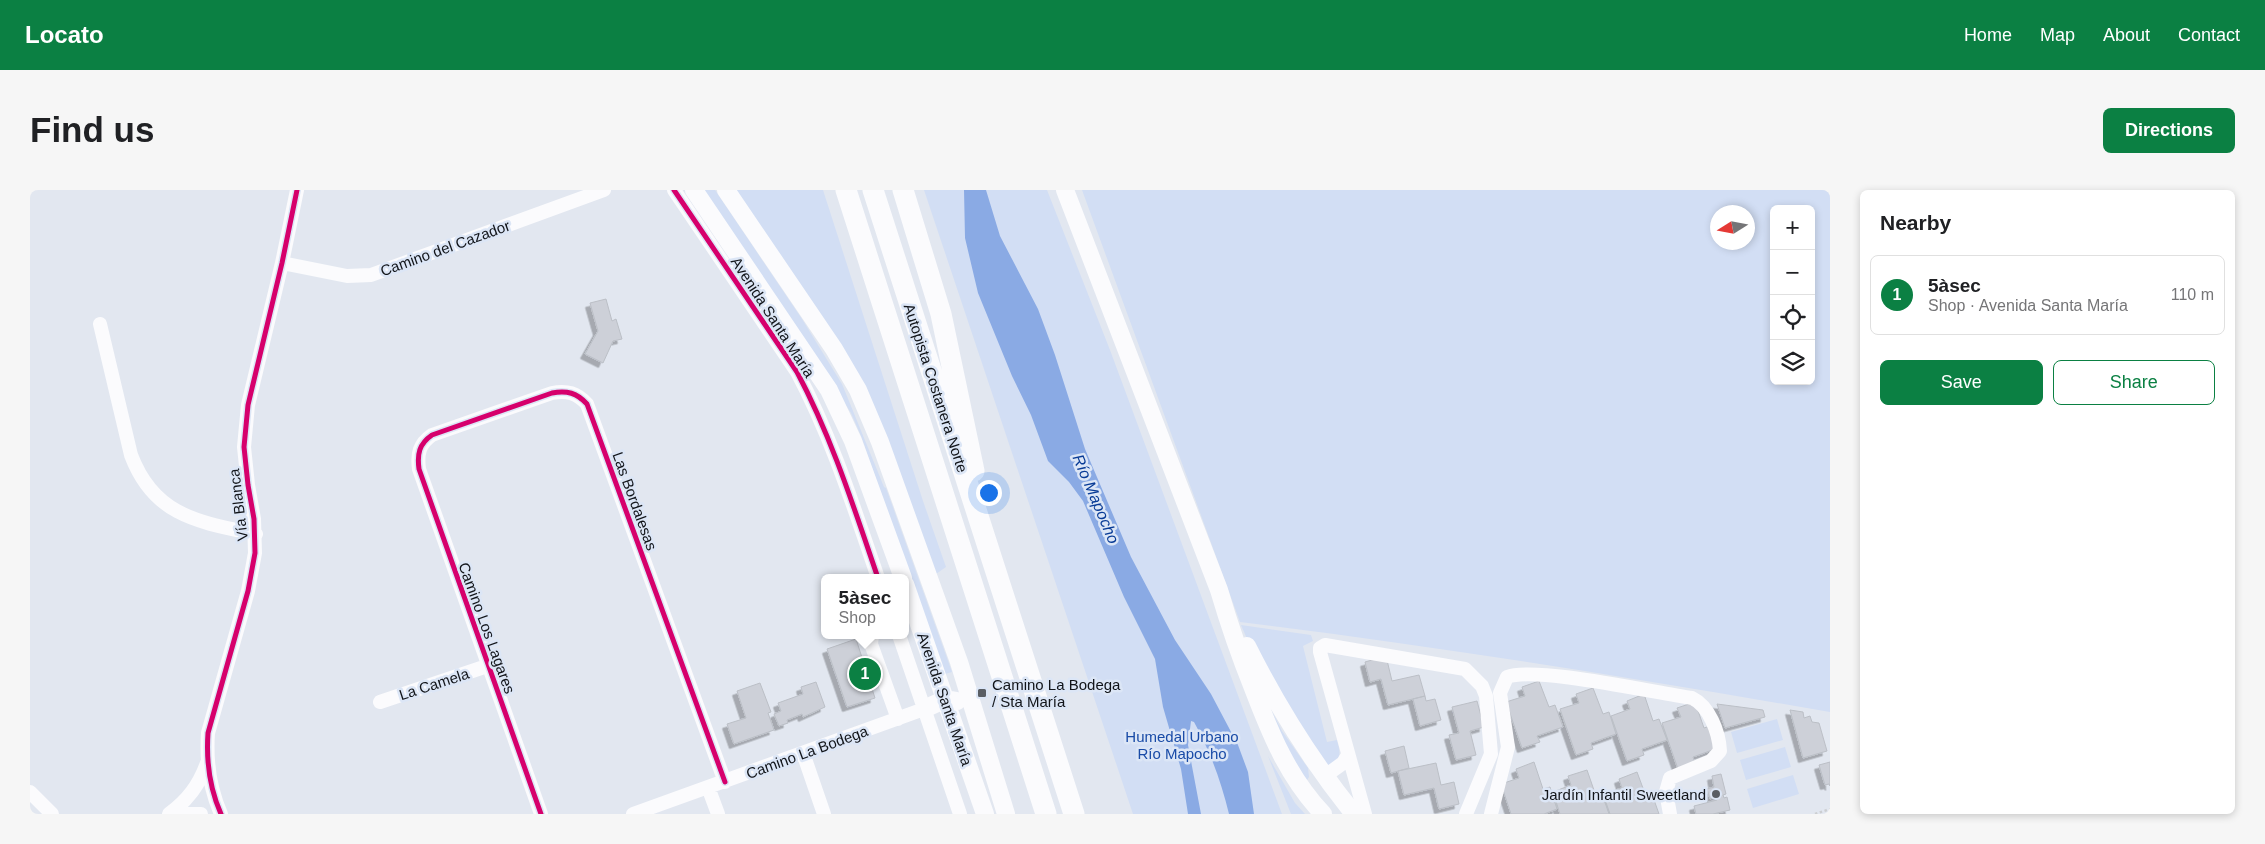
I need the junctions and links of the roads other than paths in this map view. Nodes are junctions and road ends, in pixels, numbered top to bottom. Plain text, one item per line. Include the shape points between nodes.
1 (297, 190) edge
2 (604, 190) edge
3 (674, 190) edge
4 (694, 190) edge
5 (726, 190) edge
6 (832, 190) edge
7 (846, 190) edge
8 (873, 190) edge
9 (903, 190) edge
10 (1065, 190) edge
11 (282, 263) junction
12 (100, 324) dead end
13 (897, 346) junction
14 (419, 449) joint
15 (983, 533) junction
16 (256, 534) junction
17 (877, 574) edge
18 (902, 574) edge
19 (1219, 590) junction
20 (909, 595) edge
21 (872, 639) edge
22 (900, 639) edge
23 (488, 666) junction
24 (946, 699) junction
25 (380, 702) dead end
26 (924, 709) junction
27 (898, 719) junction
28 (981, 730) junction
29 (958, 732) junction
30 (803, 753) junction
31 (1348, 755) junction
32 (207, 762) junction
33 (1324, 776) junction
34 (725, 782) junction
35 (708, 787) junction
36 (30, 792) edge
37 (1307, 797) junction
38 (52, 814) edge
39 (170, 814) edge
40 (201, 814) edge
41 (221, 814) edge
42 (541, 814) edge
43 (633, 814) edge
44 (718, 814) edge
45 (824, 814) edge
46 (960, 814) edge
47 (985, 814) edge
48 (1006, 814) edge
49 (1046, 814) edge
50 (1074, 814) edge
51 (1323, 814) edge
52 (1354, 814) edge
53 (1366, 814) edge
54 (1466, 814) edge
55 (1491, 814) edge
56 (1670, 814) edge

1 - 11 street, Vía Blanca
2 - 11 street, Camino del Cazador via 371,274 347,276
3 - 17 street, Avenida Santa María via 797,372 814,403
4 - 18 main road, Avenida Santa María via 843,416
5 - 28 main road, Avenida Santa María via 834,349 858,390 880,442
6 - 13 highway
7 - 13 highway, Autopista Costanera Norte
8 - 15 highway, Autopista Costanera Norte
9 - 15 highway via 947,341 969,442
10 - 19 main road
11 - 16 street, Vía Blanca via 245,426 245,466
12 - 16 street via 131,455 138,474 151,492 182,516
13 - 49 highway, Autopista Costanera Norte
14 - 23 street, Camino Los Lagares via 418,470
14 - 34 street, Las Bordalesas via 432,435 552,393 562,391 580,397 587,404
15 - 50 highway, Autopista Costanera Norte
16 - 32 street, Vía Blanca via 252,572 208,734
19 - 33 main road via 1272,694
19 - 37 main road via 1230,631 1272,738
20 - 24 main road, Avenida Santa María
21 - 27 street
22 - 26 street, Avenida Santa María
23 - 25 street, La Camela
23 - 42 street, Camino Los Lagares
24 - 26 main road
24 - 28 main road via 961,703
24 - 29 main road, Avenida Santa María
26 - 27 street, Camino La Bodega
26 - 29 main road via 943,718
26 - 46 street, Avenida Santa María
27 - 30 street, Camino La Bodega
28 - 48 main road, Avenida Santa María
29 - 47 main road, Avenida Santa María
30 - 34 street, Camino La Bodega
30 - 45 street
31 - 33 street via 1343,763
31 - 53 street
31 - 54 street via 1320,648 1332,645 1465,669 1482,686 1486,696 1491,749
32 - 39 street via 189,797
32 - 41 street, Vía Blanca via 213,794
33 - 37 main road
33 - 52 main road
34 - 35 street, Camino La Bodega
35 - 43 street, Camino La Bodega
35 - 44 street
36 - 38 street
37 - 51 main road
39 - 40 street
55 - 56 street via 1508,748 1500,693 1508,677 1520,673 1692,698 1700,702 1706,708 1720,751 1711,760 1670,778 1666,792

